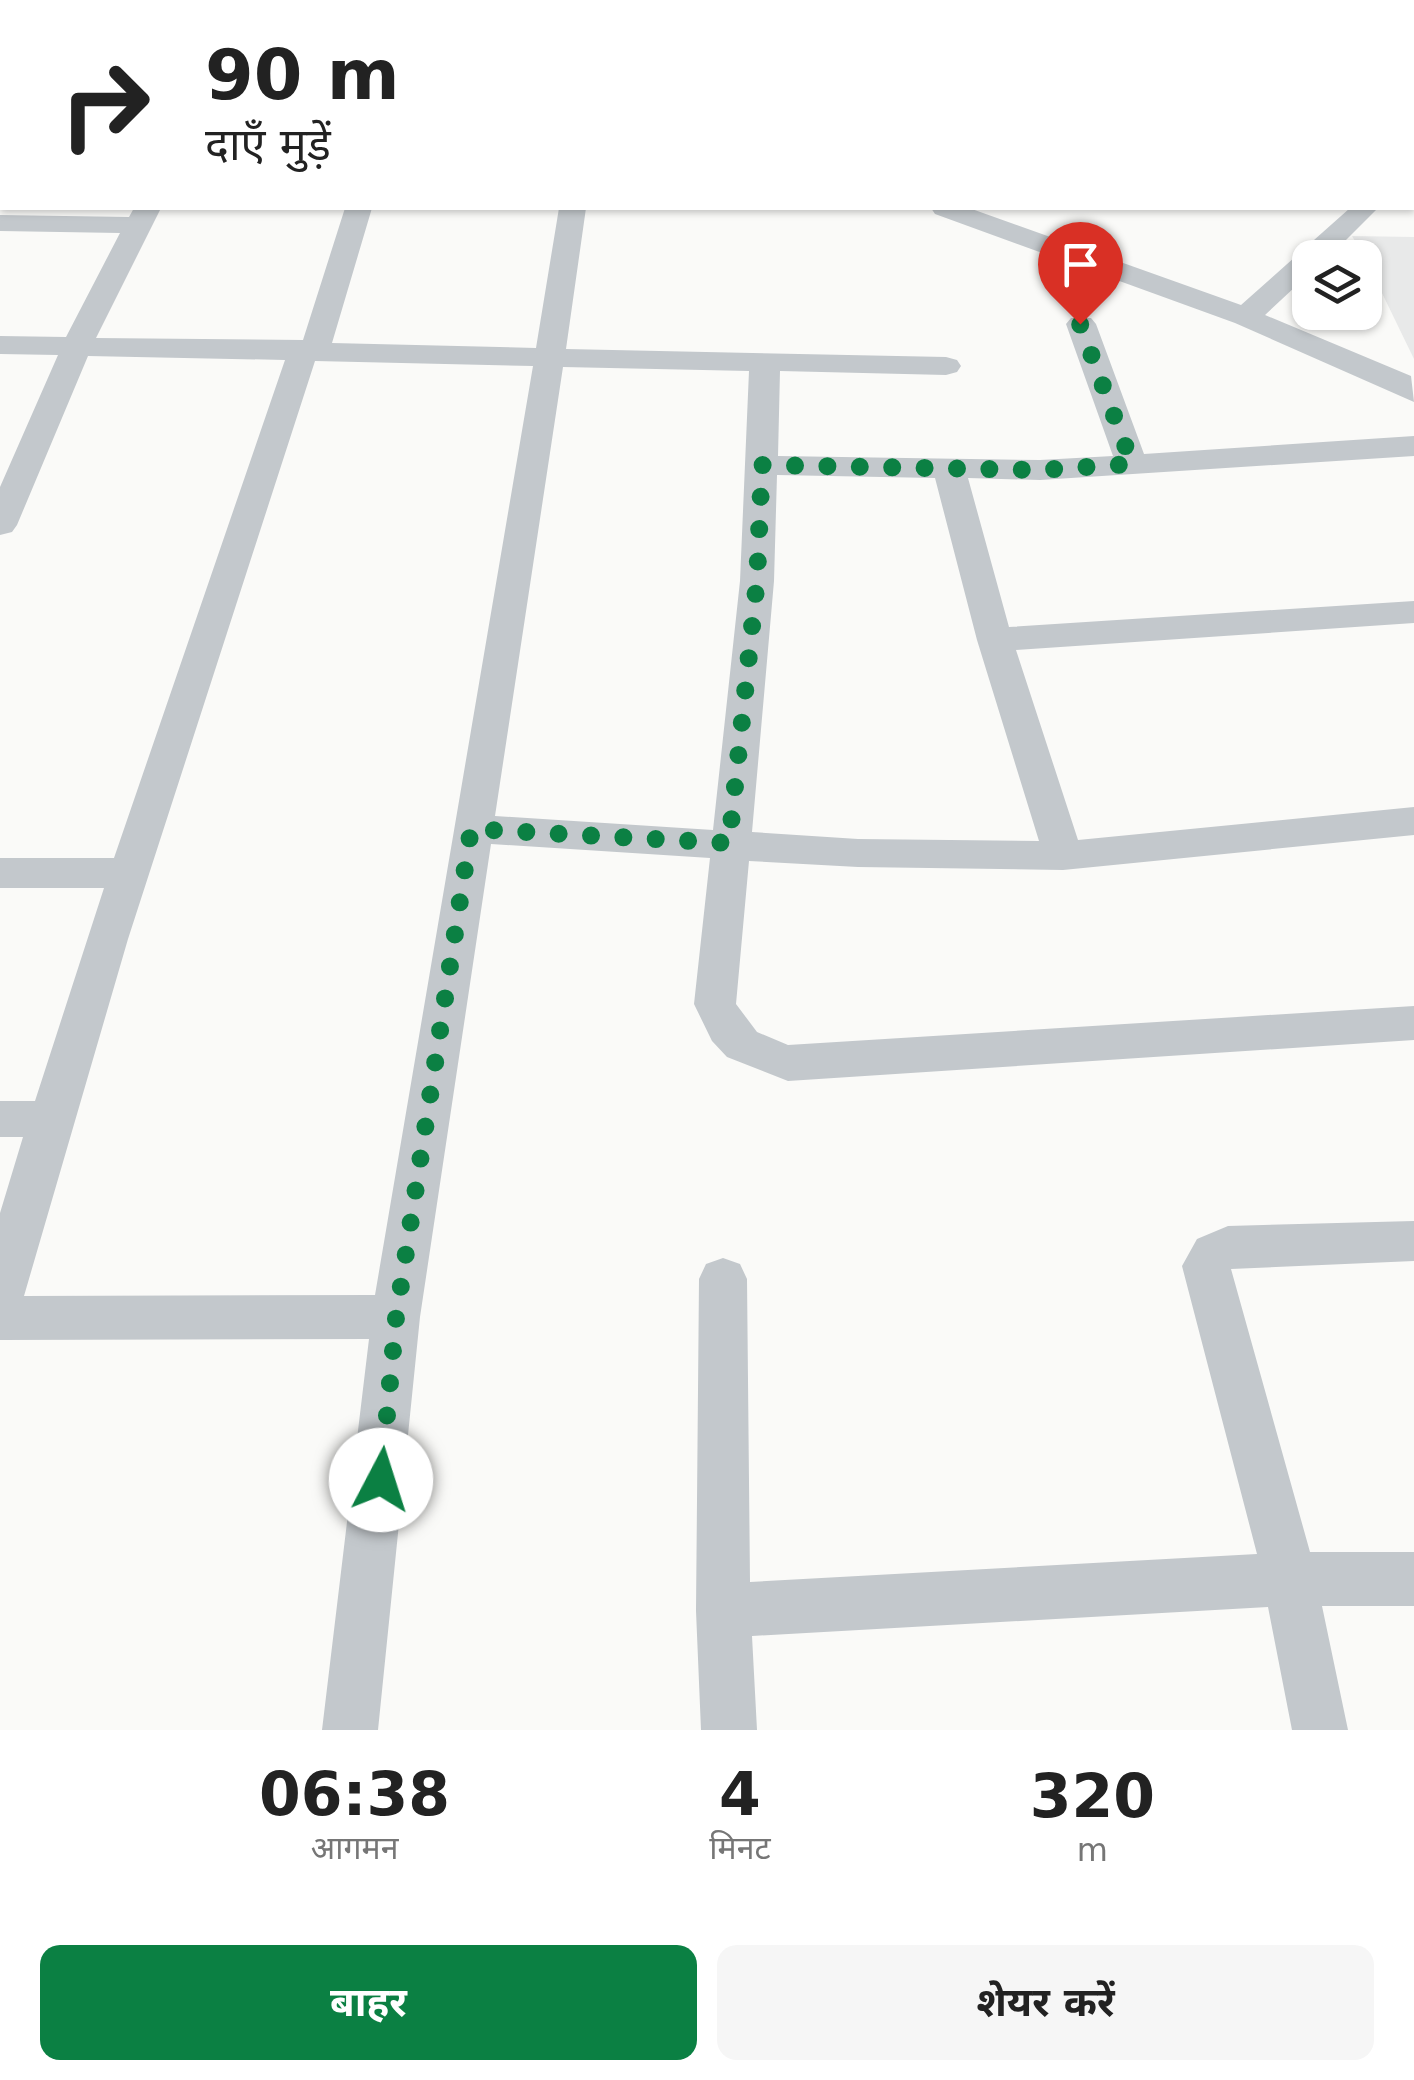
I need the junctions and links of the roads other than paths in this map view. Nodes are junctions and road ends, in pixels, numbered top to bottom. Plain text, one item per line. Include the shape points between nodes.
1 (358, 210) edge
2 (573, 210) edge
3 (951, 210) edge
4 (1362, 210) edge
5 (142, 216) edge
6 (0, 223) edge
7 (1329, 240) edge
8 (1292, 274) edge
9 (1245, 317) junction
10 (1080, 324) dead end
11 (0, 345) edge
12 (77, 346) junction
13 (310, 349) junction
14 (552, 354) junction
15 (766, 362) junction
16 (946, 366) dead end
17 (1414, 393) edge
18 (1414, 446) edge
19 (1132, 464) junction
20 (762, 465) junction
21 (949, 470) junction
22 (0, 525) edge
23 (1414, 612) edge
24 (995, 640) junction
25 (1414, 821) edge
26 (471, 829) junction
27 (729, 843) junction
28 (1062, 856) junction
29 (0, 873) edge
30 (127, 873) junction
31 (1414, 1022) edge
32 (0, 1118) edge
33 (48, 1119) junction
34 (1414, 1241) edge
35 (723, 1279) dead end
36 (0, 1296) edge
37 (0, 1318) edge
38 (396, 1318) junction
39 (1290, 1579) junction
40 (1414, 1579) edge
41 (723, 1610) junction
42 (350, 1730) edge
43 (729, 1730) edge
44 (1320, 1730) edge

1 - 13 street
2 - 14 street
3 - 9 street
4 - 7 street
5 - 6 street
5 - 12 street
8 - 9 street
9 - 17 street
10 - 19 street
11 - 12 street
12 - 13 street
12 - 22 street
13 - 14 street
13 - 30 street
14 - 15 street
14 - 26 street
15 - 16 street
15 - 20 street
18 - 19 street
19 - 21 street
20 - 21 street
20 - 27 street via 757,580
21 - 24 street
23 - 24 street
24 - 28 street
25 - 28 street
26 - 27 street
26 - 38 street
27 - 28 street via 858,854
27 - 31 street via 716,1004 725,1029 752,1054 788,1064
29 - 30 street
30 - 33 street
32 - 33 street
33 - 36 street
34 - 39 street via 1228,1246 1206,1266
35 - 41 street
37 - 38 street
38 - 42 street
39 - 40 street
39 - 41 street
39 - 44 street
41 - 43 street

